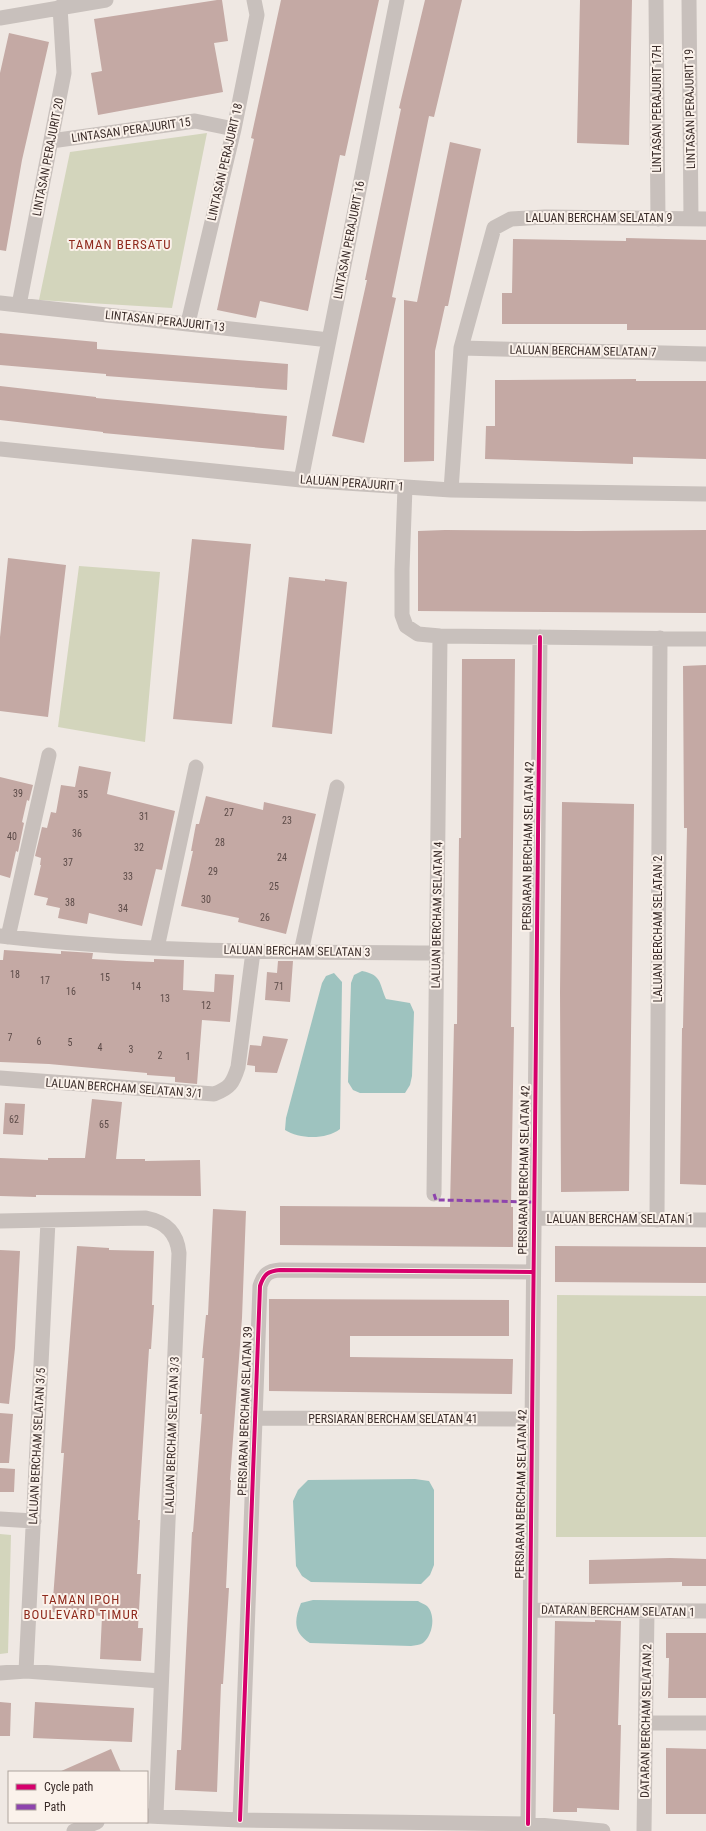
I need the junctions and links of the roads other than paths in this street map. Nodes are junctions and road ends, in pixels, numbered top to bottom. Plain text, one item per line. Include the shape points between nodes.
1 (106, 0) edge
2 (254, 0) edge
3 (397, 0) edge
4 (656, 0) edge
5 (689, 0) edge
6 (60, 7) junction
7 (0, 18) edge
8 (234, 129) junction
9 (51, 141) junction
10 (658, 219) junction
11 (699, 219) edge
12 (0, 303) edge
13 (19, 305) junction
14 (188, 323) junction
15 (329, 340) junction
16 (461, 348) junction
17 (706, 354) edge
18 (0, 449) edge
19 (301, 480) junction
20 (405, 487) junction
21 (451, 490) junction
22 (706, 494) edge
23 (440, 636) junction
24 (540, 637) junction
25 (660, 638) junction
26 (706, 639) edge
27 (49, 755) dead end
28 (196, 767) dead end
29 (337, 787) dead end
30 (4, 936) edge
31 (157, 948) junction
32 (254, 952) junction
33 (301, 952) junction
34 (437, 953) junction
35 (0, 1078) edge
36 (434, 1194) dead end
37 (534, 1218) junction
38 (48, 1220) junction
39 (657, 1220) junction
40 (706, 1220) edge
41 (0, 1221) edge
42 (533, 1272) junction
43 (254, 1418) junction
44 (532, 1419) junction
45 (0, 1519) edge
46 (34, 1522) junction
47 (530, 1610) junction
48 (647, 1611) junction
49 (706, 1611) edge
50 (26, 1671) junction
51 (0, 1673) edge
52 (161, 1680) junction
53 (646, 1723) junction
54 (706, 1723) edge
55 (152, 1815) edge
56 (94, 1823) edge
57 (232, 1823) edge
58 (528, 1824) junction
59 (446, 1827) edge
60 (74, 1831) edge
61 (603, 1831) edge
62 (644, 1831) edge

1 - 6 street
2 - 8 street, LINTASAN PERAJURIT 18 via 257,15
3 - 15 street, LINTASAN PERAJURIT 16
4 - 10 street, LINTASAN PERAJURIT 17H
5 - 11 street, LINTASAN PERAJURIT 19
6 - 7 street
6 - 9 street, LINTASAN PERAJURIT 20 via 64,73
8 - 9 street, LINTASAN PERAJURIT 15 via 195,121
8 - 14 street, LINTASAN PERAJURIT 18
9 - 13 street, LINTASAN PERAJURIT 20
10 - 11 street, LALUAN BERCHAM SELATAN 9
10 - 16 street, LALUAN BERCHAM SELATAN 9 via 518,218 494,228
12 - 13 street, LINTASAN PERAJURIT 13
13 - 14 street, LINTASAN PERAJURIT 13
14 - 15 street, LINTASAN PERAJURIT 13
15 - 19 street, LINTASAN PERAJURIT 16
16 - 17 street, LALUAN BERCHAM SELATAN 7
16 - 21 street
18 - 19 street, LALUAN PERAJURIT 1
19 - 20 street, LALUAN PERAJURIT 1
20 - 21 street, LALUAN PERAJURIT 1
20 - 23 street via 402,615 406,626 418,634
21 - 22 street, LALUAN PERAJURIT 1
23 - 24 street
23 - 34 street, LALUAN BERCHAM SELATAN 4
24 - 25 street
24 - 37 street, PERSIARAN BERCHAM SELATAN 42
25 - 26 street
25 - 39 street, LALUAN BERCHAM SELATAN 2
27 - 30 street, LALUAN BERCHAM SELATAN 3
28 - 31 street
29 - 33 street
30 - 31 street, LALUAN BERCHAM SELATAN 3 via 85,945
31 - 32 street, LALUAN BERCHAM SELATAN 3
32 - 33 street, LALUAN BERCHAM SELATAN 3
32 - 35 street, LALUAN BERCHAM SELATAN 3/1 via 238,1067 234,1081 224,1091 214,1094
33 - 34 street, LALUAN BERCHAM SELATAN 3
34 - 36 street, LALUAN BERCHAM SELATAN 4
37 - 39 street, LALUAN BERCHAM SELATAN 1
37 - 42 street, PERSIARAN BERCHAM SELATAN 42
38 - 41 street, LALUAN BERCHAM SELATAN 3/3
38 - 46 street, LALUAN BERCHAM SELATAN 3/5
38 - 52 street, LALUAN BERCHAM SELATAN 3/3 via 146,1218 166,1225 178,1242
39 - 40 street, LALUAN BERCHAM SELATAN 1
42 - 43 street, PERSIARAN BERCHAM SELATAN 39 via 271,1270 264,1275 260,1286
42 - 44 street, PERSIARAN BERCHAM SELATAN 42
43 - 44 street, PERSIARAN BERCHAM SELATAN 41
43 - 57 street, PERSIARAN BERCHAM SELATAN 39
44 - 47 street, PERSIARAN BERCHAM SELATAN 42
45 - 46 street
46 - 50 street, LALUAN BERCHAM SELATAN 3/5
47 - 48 street, DATARAN BERCHAM SELATAN 1
47 - 58 street, PERSIARAN BERCHAM SELATAN 42
48 - 49 street, DATARAN BERCHAM SELATAN 1
48 - 53 street, DATARAN BERCHAM SELATAN 2
50 - 51 street
50 - 52 street
52 - 55 street, LALUAN BERCHAM SELATAN 3/3
53 - 54 street
53 - 62 street, DATARAN BERCHAM SELATAN 2
55 - 57 street
56 - 60 street
57 - 59 street
58 - 59 street
58 - 61 street

